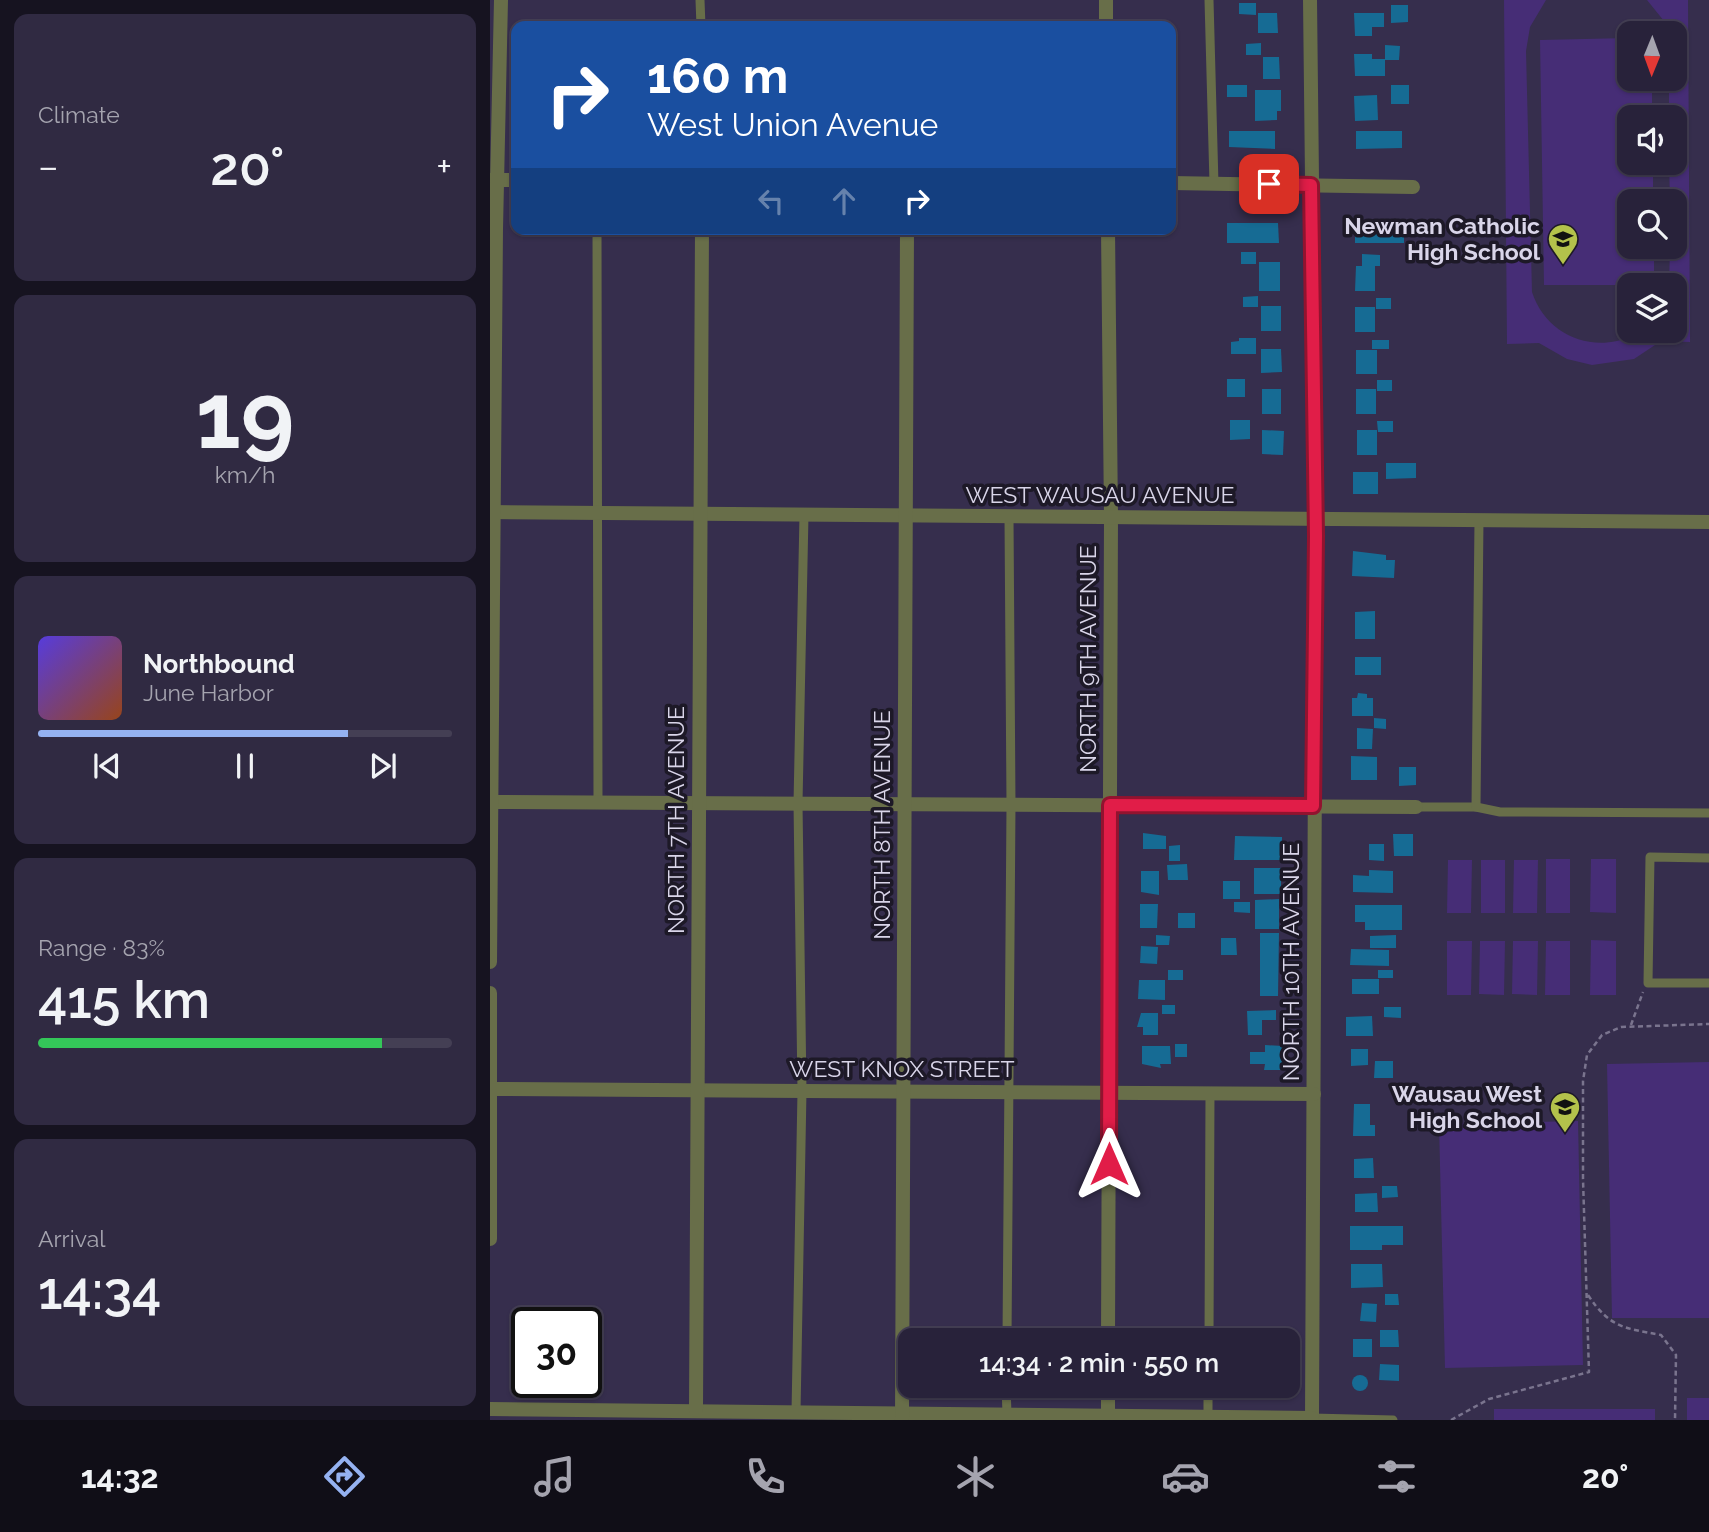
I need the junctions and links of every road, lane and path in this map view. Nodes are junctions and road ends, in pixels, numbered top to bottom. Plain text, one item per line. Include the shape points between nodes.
1 (501, 0) edge
2 (700, 0) edge
3 (1106, 0) edge
4 (1209, 0) edge
5 (1310, 0) edge
6 (701, 21) edge
7 (1106, 21) edge
8 (493, 180) edge
9 (511, 180) edge
10 (1176, 183) edge
11 (1213, 184) junction
12 (1311, 185) junction
13 (1413, 187) dead end
14 (597, 235) edge
15 (702, 235) edge
16 (907, 235) edge
17 (1108, 235) edge
18 (492, 512) edge
19 (597, 513) junction
20 (701, 514) junction
21 (804, 515) junction
22 (905, 515) junction
23 (1009, 517) junction
24 (1111, 517) junction
25 (1315, 519) junction
26 (1479, 520) junction
27 (1709, 522) edge
28 (491, 802) edge
29 (598, 802) junction
30 (699, 803) junction
31 (798, 803) junction
32 (905, 804) junction
33 (1011, 805) junction
34 (1110, 805) junction
35 (1313, 806) junction
36 (1416, 807) joint
37 (1476, 807) junction
38 (1709, 813) edge
39 (1709, 858) edge
40 (490, 962) edge
41 (1648, 983) junction
42 (1709, 984) edge
43 (490, 993) edge
44 (1709, 1024) edge
45 (1631, 1026) junction
46 (491, 1089) edge
47 (698, 1090) junction
48 (802, 1091) junction
49 (905, 1091) junction
50 (1007, 1092) junction
51 (1109, 1093) junction
52 (1210, 1093) junction
53 (1314, 1094) junction
54 (490, 1239) edge
55 (1587, 1294) junction
56 (1007, 1328) edge
57 (1108, 1328) edge
58 (1209, 1328) edge
59 (1006, 1398) edge
60 (1108, 1398) edge
61 (1209, 1398) edge
62 (490, 1409) edge
63 (696, 1410) junction
64 (796, 1412) junction
65 (1006, 1414) junction
66 (902, 1417) edge
67 (1208, 1417) junction
68 (1108, 1418) edge
69 (1312, 1419) edge
70 (1393, 1420) edge
71 (1451, 1420) edge
72 (1675, 1420) edge

1 - 8 street
2 - 6 lane
3 - 7 street
4 - 11 lane
5 - 12 street, NORTH 10TH AVENUE
8 - 9 street
8 - 18 street
10 - 11 street
11 - 12 street
12 - 13 street
12 - 25 street, NORTH 10TH AVENUE
14 - 19 lane
15 - 20 street, NORTH 7TH AVENUE
16 - 22 street, NORTH 8TH AVENUE
17 - 24 street, NORTH 9TH AVENUE
18 - 19 street, WEST WAUSAU AVENUE
18 - 28 street
19 - 20 street, WEST WAUSAU AVENUE
19 - 29 lane
20 - 21 street, WEST WAUSAU AVENUE
20 - 30 street, NORTH 7TH AVENUE
21 - 22 street, WEST WAUSAU AVENUE
21 - 31 lane
22 - 23 street, WEST WAUSAU AVENUE
22 - 32 street, NORTH 8TH AVENUE
23 - 24 street, WEST WAUSAU AVENUE
23 - 33 lane
24 - 25 street, WEST WAUSAU AVENUE
24 - 34 street, NORTH 9TH AVENUE
25 - 26 street, WEST WAUSAU AVENUE
25 - 35 street, NORTH 10TH AVENUE
26 - 27 street, WEST WAUSAU AVENUE
26 - 37 lane
28 - 29 street
28 - 40 street
29 - 30 street
30 - 31 street
30 - 47 street, NORTH 7TH AVENUE
31 - 32 street
31 - 48 lane
32 - 33 street
32 - 49 street, NORTH 8TH AVENUE
33 - 34 street
33 - 50 lane
34 - 35 street
34 - 51 street, NORTH 9TH AVENUE
35 - 36 street
35 - 53 street, NORTH 10TH AVENUE
36 - 37 lane
37 - 38 lane via 1500,812
39 - 41 lane via 1650,857
41 - 42 lane
41 - 45 path
43 - 46 street
44 - 45 path
45 - 55 path via 1602,1035 1585,1060
46 - 47 street, WEST KNOX STREET
46 - 54 street
47 - 48 street, WEST KNOX STREET
47 - 63 street, NORTH 7TH AVENUE
48 - 49 street, WEST KNOX STREET
48 - 64 lane
49 - 50 street, WEST KNOX STREET
49 - 66 street, NORTH 8TH AVENUE
50 - 51 street, WEST KNOX STREET
50 - 56 lane
51 - 52 street, WEST KNOX STREET
51 - 57 street, NORTH 9TH AVENUE
52 - 53 street, WEST KNOX STREET
52 - 58 lane
53 - 69 street, NORTH 10TH AVENUE
55 - 71 path via 1589,1372 1489,1399
55 - 72 path via 1602,1317 1620,1327 1661,1335 1676,1355
59 - 65 lane
60 - 68 street
61 - 67 lane
62 - 63 street
63 - 64 street
64 - 66 street
65 - 66 street
65 - 68 street
67 - 68 street
67 - 69 street
69 - 70 lane

